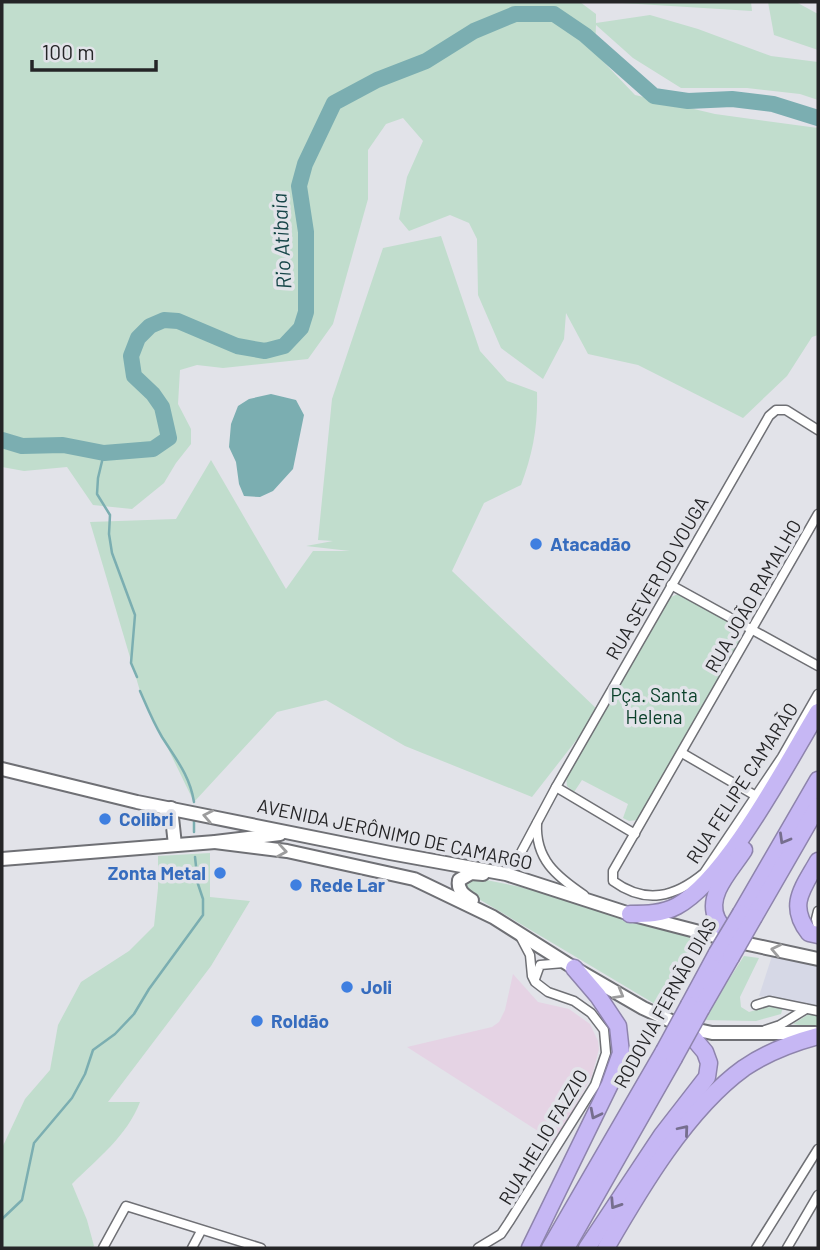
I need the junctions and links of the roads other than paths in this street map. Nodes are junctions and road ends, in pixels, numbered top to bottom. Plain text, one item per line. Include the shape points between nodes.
1 (818, 430) edge
2 (818, 514) edge
3 (671, 585) junction
4 (752, 629) junction
5 (818, 666) edge
6 (818, 694) edge
7 (818, 712) edge
8 (818, 728) edge
9 (682, 753) junction
10 (2, 769) edge
11 (818, 780) edge
12 (556, 787) junction
13 (756, 796) junction
14 (818, 806) edge
15 (171, 808) junction
16 (537, 820) junction
17 (294, 833) junction
18 (635, 834) junction
19 (215, 842) junction
20 (175, 845) junction
21 (390, 853) junction
22 (2, 859) edge
23 (324, 859) junction
24 (818, 861) edge
25 (503, 873) junction
26 (612, 877) joint
27 (597, 903) junction
28 (818, 911) edge
29 (630, 914) junction
30 (748, 915) junction
31 (493, 916) junction
32 (818, 927) edge
33 (518, 933) junction
34 (818, 935) edge
35 (728, 950) junction
36 (818, 959) edge
37 (569, 965) junction
38 (535, 982) junction
39 (756, 1005) dead end
40 (807, 1009) junction
41 (818, 1011) edge
42 (684, 1027) junction
43 (759, 1032) junction
44 (818, 1035) edge
45 (669, 1055) junction
46 (818, 1149) edge
47 (818, 1195) edge
48 (201, 1231) junction
49 (501, 1234) junction
50 (103, 1248) edge
51 (192, 1248) edge
52 (261, 1248) edge
53 (478, 1248) edge
54 (489, 1248) edge
55 (530, 1248) edge
56 (550, 1248) edge
57 (566, 1248) edge
58 (587, 1248) edge
59 (606, 1248) edge
60 (756, 1248) edge
61 (787, 1248) edge

1 - 3 street, RUA SEVER DO VOUGA via 786,410 769,416
2 - 4 street, RUA JOÃO RAMALHO
3 - 4 street
3 - 12 street, RUA SEVER DO VOUGA
4 - 5 street
4 - 9 street, RUA JOÃO RAMALHO
6 - 13 street, RUA FELIPE CAMARÃO
7 - 29 highway via 747,830 701,888 675,908
8 - 35 highway via 716,894 716,918
9 - 13 street
9 - 18 street, RUA JOÃO RAMALHO
10 - 15 main road, AVENIDA JERÔNIMO DE CAMARGO
11 -> 30 highway, RODOVIA FERNÃO DIAS
12 - 16 street, RUA SEVER DO VOUGA
12 - 18 street
13 - 26 street, RUA FELIPE CAMARÃO via 704,873 688,887 670,894 640,894 622,888
14 - 30 highway, RODOVIA FERNÃO DIAS
17 -> 15 main road, AVENIDA JERÔNIMO DE CAMARGO
15 - 20 main road
16 - 25 street, RUA SEVER DO VOUGA via 517,860
16 - 27 street via 540,855 573,888
17 - 19 main road
17 - 21 main road, AVENIDA JERÔNIMO DE CAMARGO
18 - 26 street, RUA JOÃO RAMALHO
19 - 20 main road
19 -> 23 main road
20 - 22 main road
21 - 23 main road via 347,848 328,853
21 - 25 main road, AVENIDA JERÔNIMO DE CAMARGO
23 - 31 main road via 414,879
24 - 34 highway via 801,891 798,907 799,921 809,933
25 - 27 main road, AVENIDA JERÔNIMO DE CAMARGO
25 - 31 main road via 471,873 459,880 458,886 467,896
27 - 29 main road, AVENIDA JERÔNIMO DE CAMARGO
28 - 32 street
29 - 35 main road, AVENIDA JERÔNIMO DE CAMARGO
30 - 35 highway, RODOVIA FERNÃO DIAS, bridge
31 - 33 main road
33 - 37 main road
33 - 38 street via 530,955
36 -> 35 main road, AVENIDA JERÔNIMO DE CAMARGO
35 - 45 highway, RODOVIA FERNÃO DIAS, bridge
37 - 38 street via 540,965
37 -> 42 main road
37 -> 55 highway via 618,1026 621,1053
38 - 49 street, RUA HELIO FAZZIO via 591,1013 604,1030 606,1053 595,1084
39 - 40 street via 769,1001
40 - 41 street
40 - 43 street
42 - 43 main road via 712,1033
42 -> 58 highway via 705,1052 707,1077 662,1135
43 - 44 main road
59 -> 44 highway via 670,1147 725,1083 771,1053
45 - 56 highway, RODOVIA FERNÃO DIAS
45 - 57 highway, RODOVIA FERNÃO DIAS
46 - 60 street
47 - 61 street
48 - 50 street via 127,1206
48 - 51 street
48 - 52 street
49 - 53 street, RUA HELIO FAZZIO
49 - 54 street

